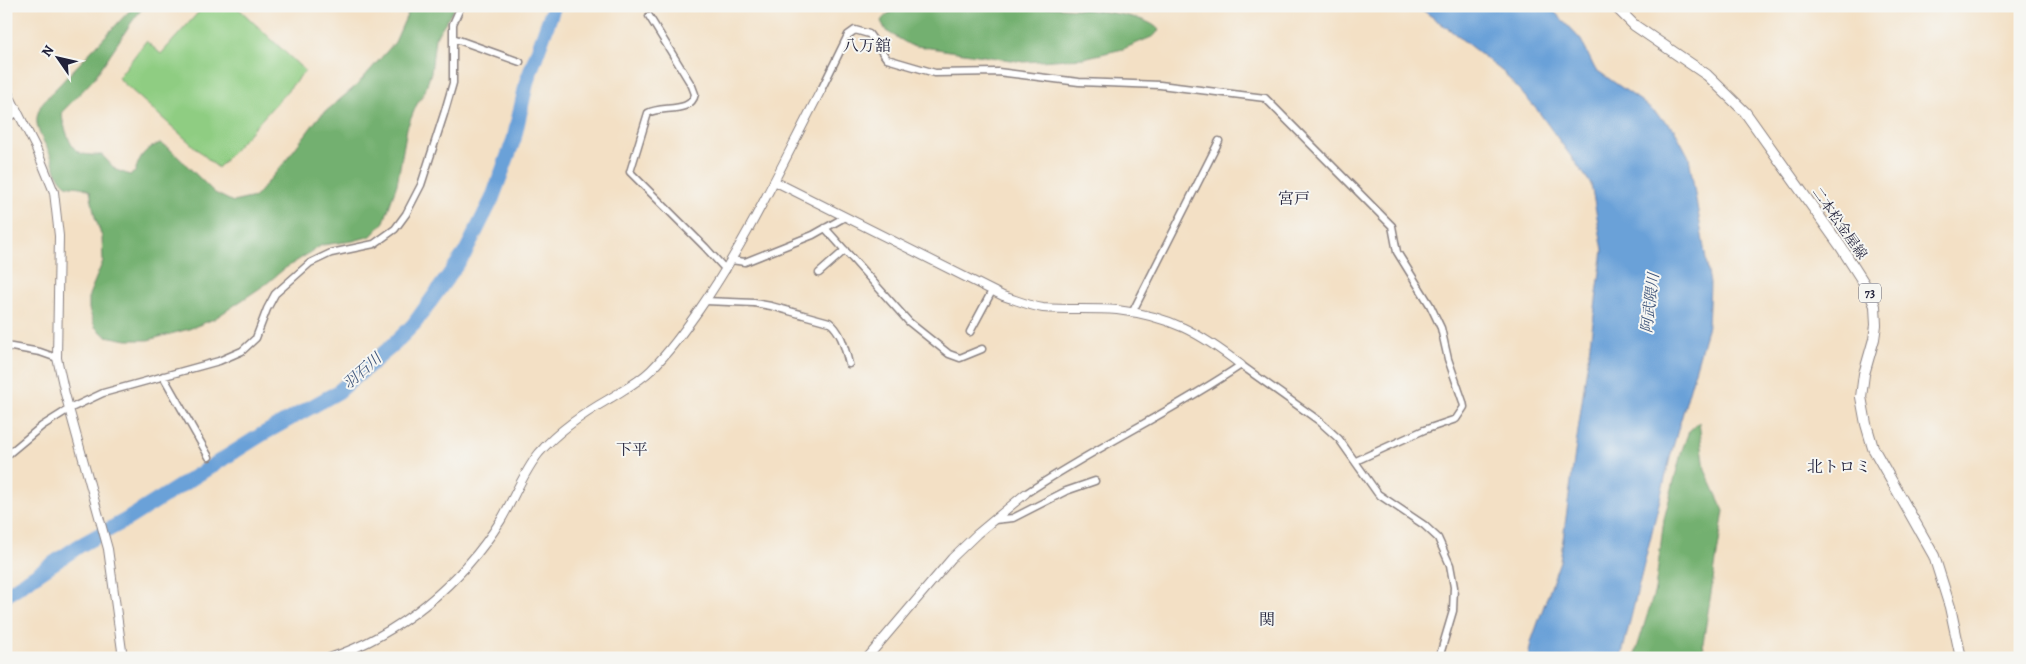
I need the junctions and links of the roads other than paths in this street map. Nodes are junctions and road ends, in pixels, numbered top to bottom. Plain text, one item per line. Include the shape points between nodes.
1 (461, 6) edge
2 (1615, 6) edge
3 (649, 16) dead end
4 (453, 38) junction
5 (520, 62) dead end
6 (6, 89) edge
7 (821, 90) joint
8 (18, 113) junction
9 (6, 118) edge
10 (1219, 141) dead end
11 (774, 181) junction
12 (845, 217) junction
13 (825, 228) junction
14 (845, 250) junction
15 (731, 260) junction
16 (726, 270) junction
17 (819, 273) dead end
18 (992, 291) junction
19 (705, 301) junction
20 (1132, 313) junction
21 (970, 332) dead end
22 (6, 346) edge
23 (982, 349) dead end
24 (57, 358) junction
25 (849, 364) dead end
26 (1241, 365) junction
27 (163, 376) junction
28 (69, 409) junction
29 (6, 456) edge
30 (209, 457) dead end
31 (1358, 460) dead end
32 (1095, 481) dead end
33 (1025, 494) joint
34 (992, 520) junction
35 (123, 658) edge
36 (329, 658) edge
37 (867, 658) edge
38 (1439, 658) edge
39 (1961, 658) edge

1 - 4 street via 453,24
2 - 39 main road, 二本松金屋線 / 73 via 1634,25 1707,75 1745,112 1869,291 1875,306 1876,326 1861,397 1866,424 1874,448 1934,556
3 - 16 street via 695,94 686,106 648,112 630,172
4 - 5 street
4 - 27 street via 453,83 421,185 395,229 374,244 331,252 310,263 275,294 256,338 242,351 219,361
6 - 8 street
7 - 11 street
7 - 31 street via 848,35 855,30 869,34 887,59 935,73 998,72 1080,82 1160,85 1265,98 1392,226 1398,252 1441,328 1463,402 1464,408 1456,418
8 - 9 street
8 - 24 street via 50,180 57,204
10 - 20 street
11 - 12 street
11 - 15 street
12 - 13 street
12 - 18 street
13 - 14 street
13 - 15 street via 745,262
14 - 17 street
14 - 23 street via 909,322 949,354 960,358
15 - 16 street
16 - 19 street
18 - 20 street via 1041,308
18 - 21 street
19 - 25 street via 754,303 829,322 836,327
19 - 36 street via 649,372 562,429 538,454 501,520 461,572 388,632
20 - 26 street via 1191,330
22 - 24 street
24 - 28 street
26 - 33 street
26 - 38 street via 1318,420 1339,439 1378,494 1438,538 1450,565 1454,587 1452,611
27 - 28 street via 103,393
27 - 30 street
28 - 29 street via 36,430
28 - 35 street via 107,547
32 - 34 street via 1066,491 1013,518
33 - 34 street
34 - 37 street via 952,558

